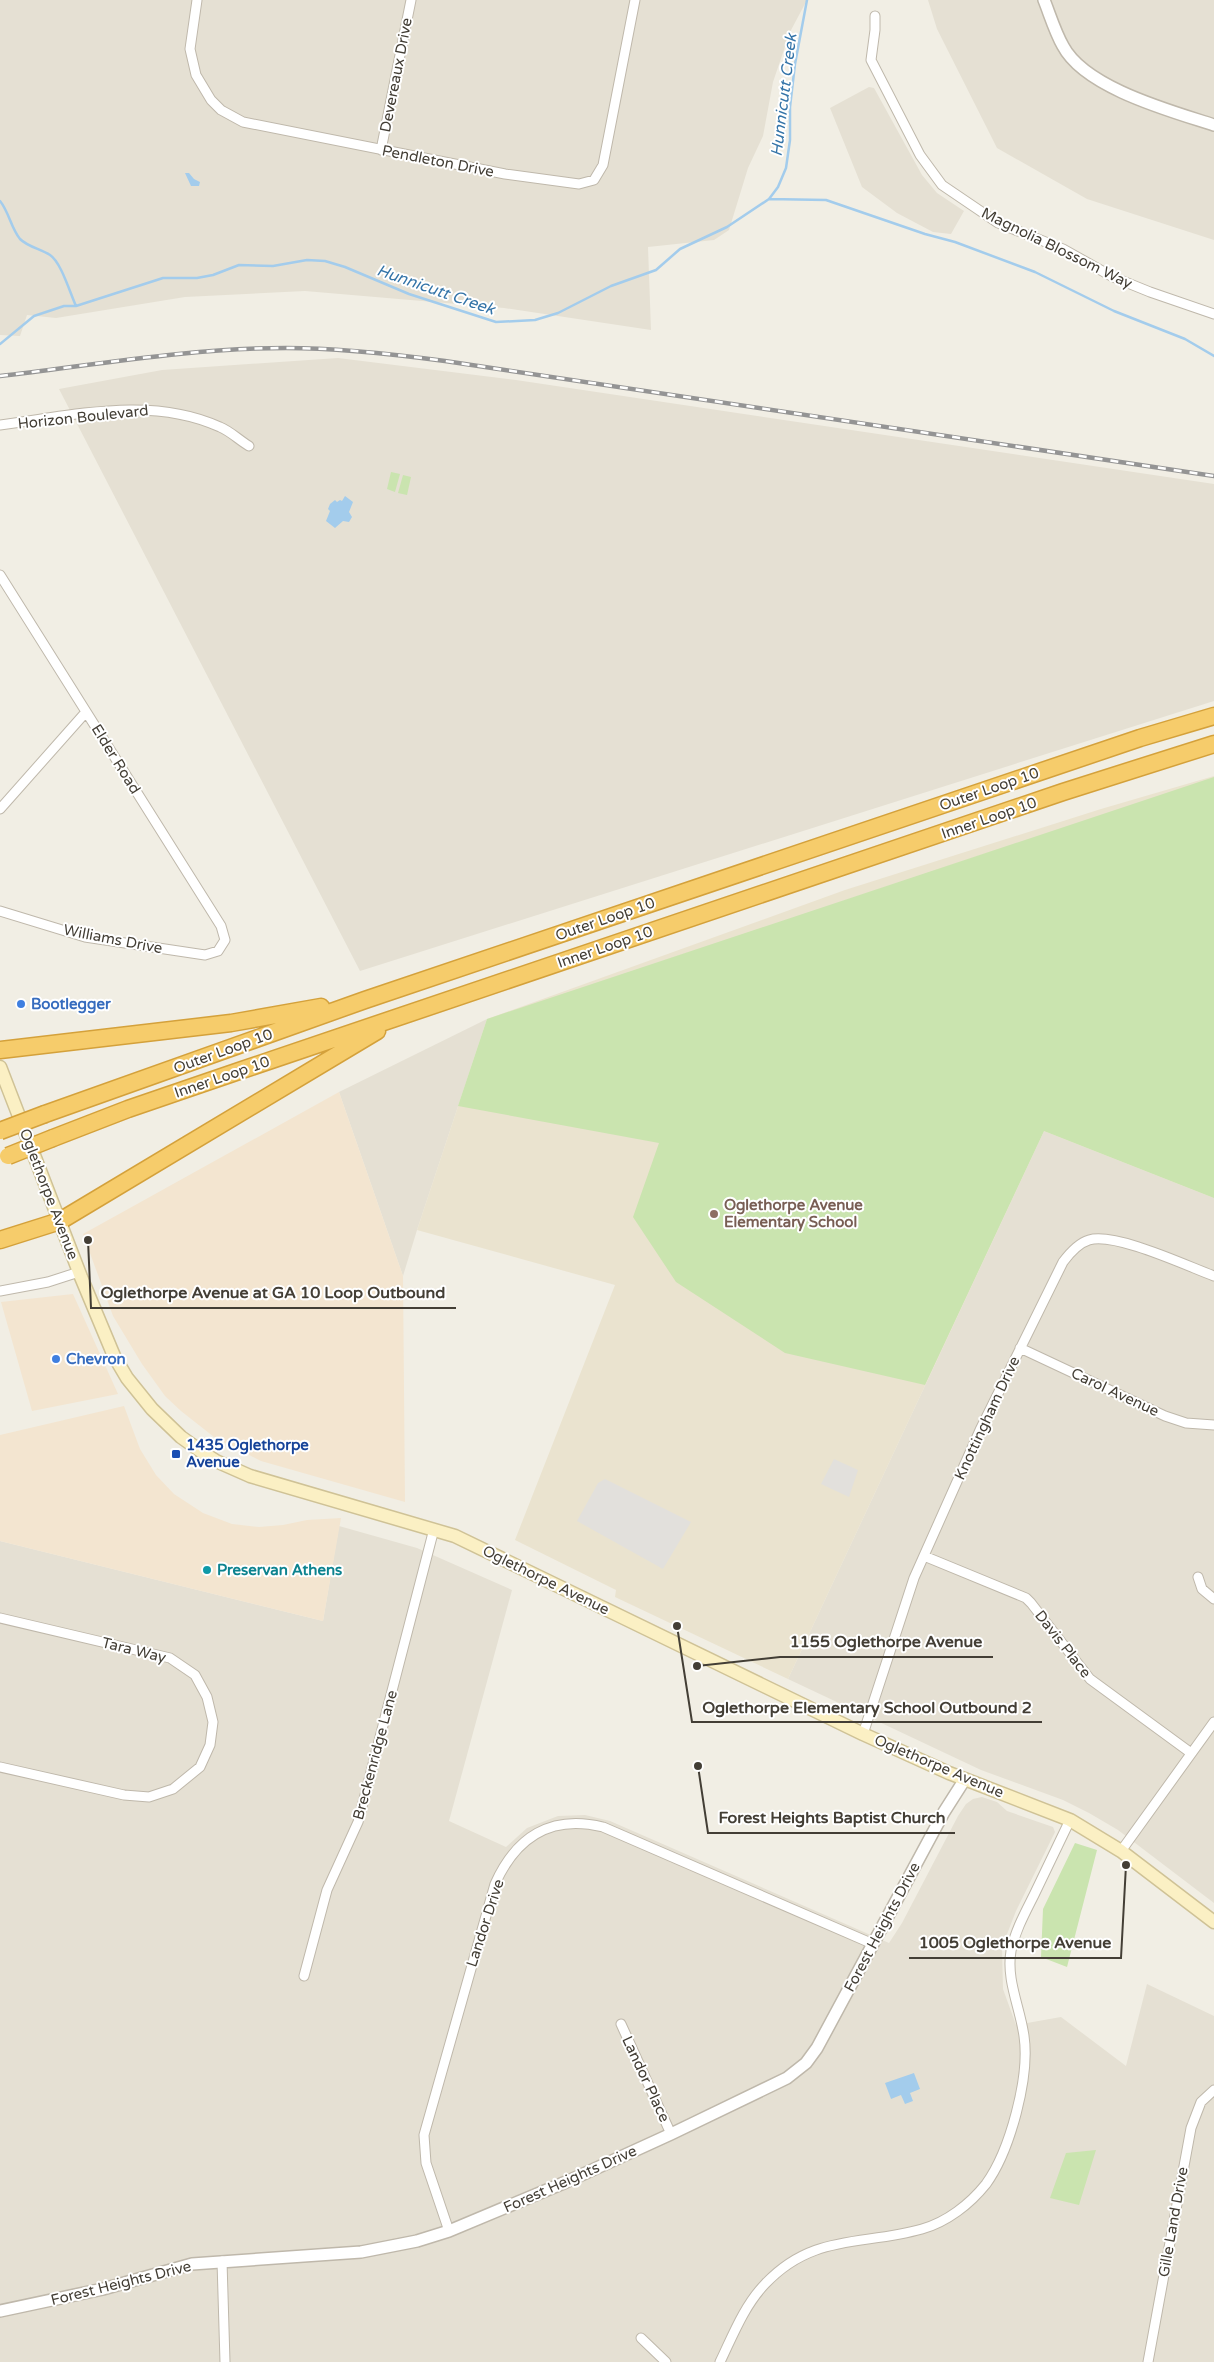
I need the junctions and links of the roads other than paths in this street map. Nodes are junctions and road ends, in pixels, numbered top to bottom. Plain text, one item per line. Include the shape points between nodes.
1 (197, 0) edge
2 (411, 0) edge
3 (635, 0) edge
4 (1044, 0) edge
5 (875, 16) dead end
6 (1214, 125) edge
7 (381, 150) junction
8 (1214, 314) edge
9 (0, 425) edge
10 (249, 446) dead end
11 (0, 575) edge
12 (86, 712) junction
13 (1214, 716) edge
14 (1214, 744) edge
15 (0, 808) edge
16 (0, 911) edge
17 (224, 944) joint
18 (365, 1000) junction
19 (402, 1016) junction
20 (0, 1050) edge
21 (0, 1067) edge
22 (0, 1131) edge
23 (4, 1158) edge
24 (60, 1221) junction
25 (0, 1240) edge
26 (79, 1272) junction
27 (1214, 1276) edge
28 (0, 1291) edge
29 (1020, 1348) junction
30 (1214, 1424) edge
31 (434, 1529) junction
32 (924, 1556) junction
33 (1198, 1577) dead end
34 (1214, 1599) edge
35 (0, 1618) edge
36 (1214, 1722) edge
37 (863, 1734) junction
38 (1191, 1753) junction
39 (0, 1767) edge
40 (965, 1780) junction
41 (1070, 1820) junction
42 (1121, 1851) junction
43 (1214, 1922) edge
44 (873, 1944) junction
45 (304, 1976) dead end
46 (621, 2024) dead end
47 (1214, 2090) edge
48 (671, 2134) junction
49 (449, 2231) junction
50 (222, 2261) junction
51 (0, 2311) edge
52 (641, 2338) dead end
53 (225, 2362) edge
54 (666, 2362) edge
55 (720, 2362) edge
56 (1148, 2362) edge

1 - 7 street, Pendleton Drive via 191,32 192,62 203,89 221,110 244,122
2 - 7 street, Devereaux Drive
3 - 7 street, Pendleton Drive via 607,150 594,180 579,184 561,182
4 - 6 street via 1063,47 1082,70 1107,85
5 - 8 street, Magnolia Blossom Way via 870,60 920,155 942,185 998,223 1063,248 1112,277
9 - 10 street, Horizon Boulevard via 151,409 186,414 221,427
11 - 12 street, Elder Road
12 - 15 street
12 - 17 street, Elder Road via 221,926
13 - 18 highway, Outer Loop 10 via 1140,738
14 - 19 highway, Inner Loop 10
16 - 17 street, Williams Drive via 85,937 113,942 205,955 218,951
18 - 20 highway via 231,1023
18 - 22 highway, Outer Loop 10, bridge
19 - 23 highway, Inner Loop 10, bridge via 128,1109
19 - 24 highway
21 - 24 main road, Oglethorpe Avenue
24 - 25 highway
24 - 26 main road, Oglethorpe Avenue
26 - 28 street
26 - 31 main road, Oglethorpe Avenue via 105,1337 127,1378 181,1437 216,1460 250,1476
27 - 29 street, Knottingham Drive via 1115,1240 1088,1240 1062,1262
29 - 30 street, Carol Avenue via 1165,1416 1186,1423
29 - 32 street, Knottingham Drive
31 - 37 main road, Oglethorpe Avenue via 478,1546
31 - 45 street, Breckenridge Lane via 358,1822 327,1890
32 - 37 street, Knottingham Drive via 907,1596
32 - 38 street, Davis Place via 1026,1598 1090,1679
33 - 34 street via 1202,1589
35 - 39 street, Tara Way via 170,1658 198,1680 207,1697 213,1722 210,1745 200,1767 173,1789 149,1797 124,1795
36 - 38 street
37 - 40 main road, Oglethorpe Avenue
38 - 42 street
40 - 41 main road, Oglethorpe Avenue
40 - 44 street, Forest Heights Drive
41 - 42 main road, Oglethorpe Avenue
41 - 55 street via 1020,1924 1011,1950 1010,1978 1024,2035 1025,2065 1019,2098 994,2172 973,2198 934,2225 836,2243 803,2254 791,2262 753,2298
42 - 43 main road, Oglethorpe Avenue
44 - 48 street, Forest Heights Drive via 817,2048 798,2071
44 - 49 street, Landor Drive via 603,1827 568,1823 535,1834 511,1856 495,1884 424,2135 426,2163
46 - 48 street, Landor Place
47 - 56 street, Gille Land Drive via 1201,2102 1191,2128
48 - 49 street, Forest Heights Drive
49 - 50 street, Forest Heights Drive via 418,2241 361,2252
50 - 51 street, Forest Heights Drive via 185,2265 103,2289
50 - 53 street
52 - 54 street

